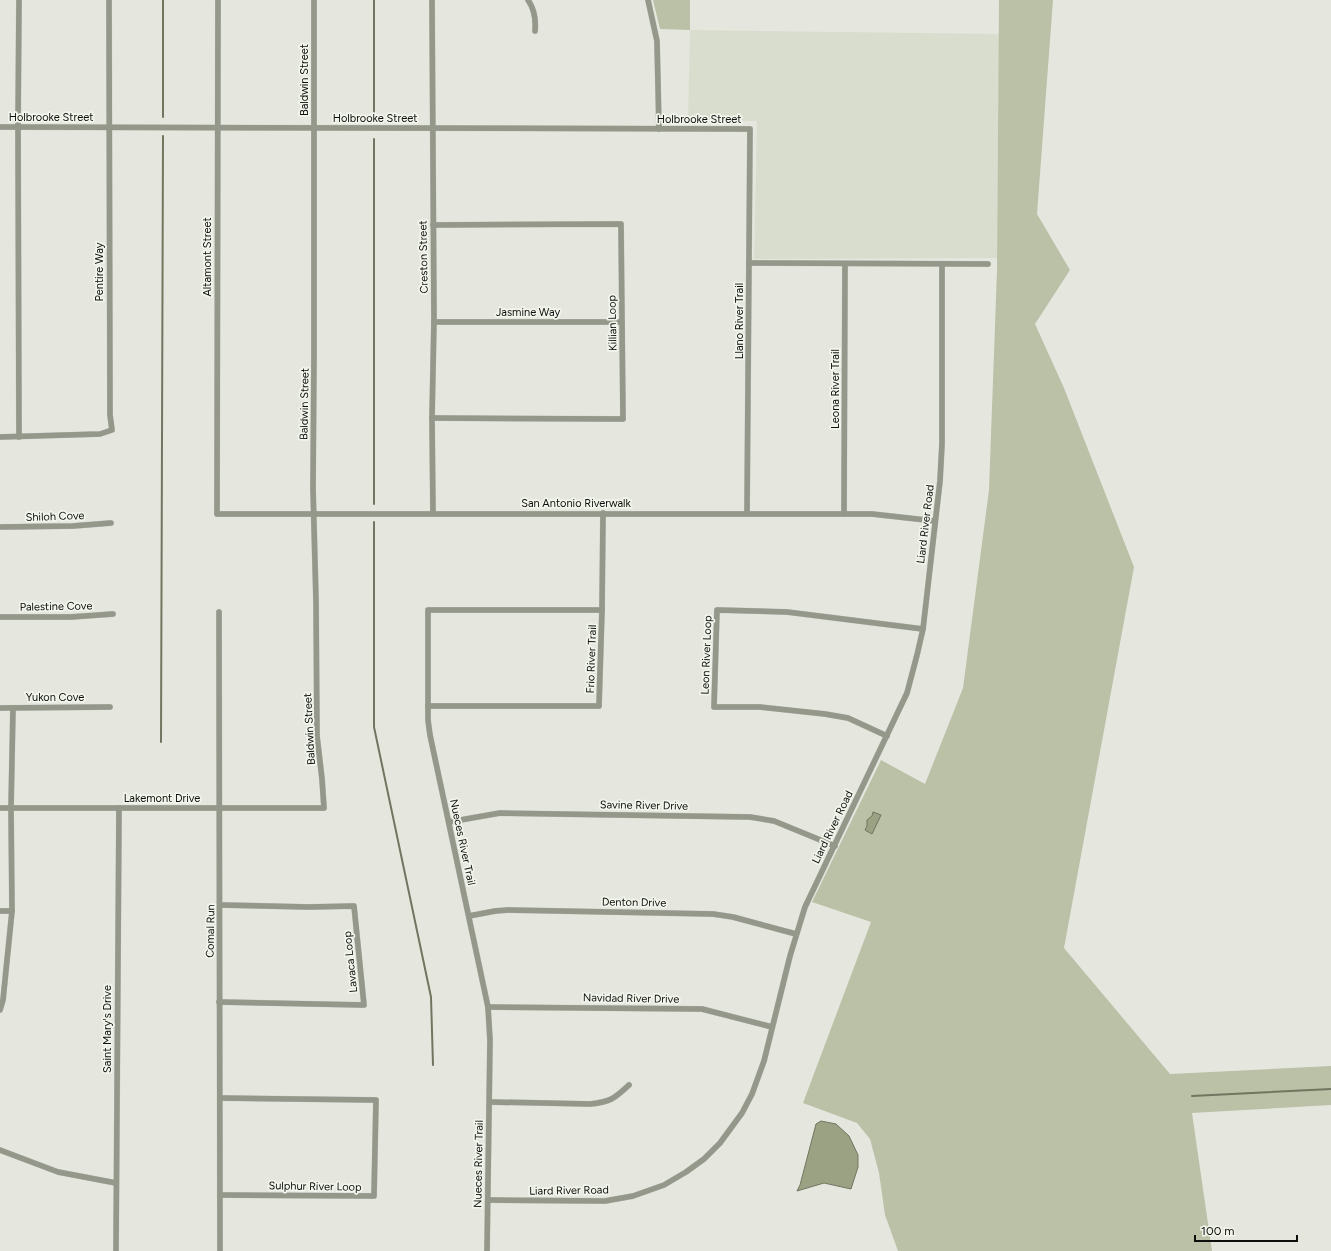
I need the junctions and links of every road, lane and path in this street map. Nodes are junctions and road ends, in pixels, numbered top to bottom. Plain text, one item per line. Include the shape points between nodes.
1 (19, 0) edge
2 (109, 0) edge
3 (218, 0) edge
4 (314, 0) edge
5 (432, 0) edge
6 (528, 0) edge
7 (648, 0) edge
8 (535, 31) dead end
9 (0, 127) edge
10 (18, 127) junction
11 (109, 127) junction
12 (217, 128) junction
13 (314, 128) junction
14 (433, 128) junction
15 (659, 129) junction
16 (750, 129) joint
17 (433, 225) junction
18 (749, 263) junction
19 (845, 264) junction
20 (942, 264) junction
21 (988, 264) dead end
22 (434, 322) junction
23 (622, 322) junction
24 (432, 418) junction
25 (0, 437) edge
26 (19, 437) junction
27 (313, 513) junction
28 (433, 513) junction
29 (603, 513) junction
30 (747, 513) junction
31 (217, 514) joint
32 (844, 514) junction
33 (935, 521) junction
34 (111, 523) dead end
35 (0, 527) edge
36 (602, 610) junction
37 (219, 612) dead end
38 (113, 614) dead end
39 (0, 617) edge
40 (923, 629) junction
41 (428, 706) junction
42 (110, 707) dead end
43 (0, 708) edge
44 (13, 708) junction
45 (887, 736) junction
46 (219, 807) junction
47 (0, 808) edge
48 (11, 808) junction
49 (119, 808) junction
50 (324, 808) joint
51 (449, 822) junction
52 (835, 846) junction
53 (220, 905) junction
54 (0, 911) edge
55 (12, 911) junction
56 (469, 916) junction
57 (796, 934) junction
58 (219, 1002) junction
59 (488, 1006) junction
60 (0, 1010) edge
61 (772, 1027) junction
62 (629, 1085) dead end
63 (220, 1098) junction
64 (490, 1102) junction
65 (0, 1150) edge
66 (116, 1183) junction
67 (220, 1195) junction
68 (488, 1200) junction
69 (116, 1251) edge
70 (220, 1251) edge
71 (486, 1251) edge

1 - 10 street
2 - 11 street, Pentire Way
3 - 12 street, Altamont Street
4 - 13 street, Baldwin Street
5 - 14 street, Creston Street
6 - 8 street via 536,19
7 - 15 street via 657,41
9 - 10 street, Holbrooke Street
10 - 11 street, Holbrooke Street
10 - 26 street
11 - 12 street, Holbrooke Street
11 - 26 street, Pentire Way via 112,430 100,434
12 - 13 street, Holbrooke Street
12 - 31 street, Altamont Street
13 - 14 street, Holbrooke Street
13 - 27 street, Baldwin Street
14 - 15 street, Holbrooke Street
14 - 17 street, Creston Street
15 - 16 street, Holbrooke Street
16 - 18 street, Llano River Trail
17 - 22 street, Creston Street
17 - 23 street, Killian Loop via 621,224
18 - 19 street
18 - 30 street, Llano River Trail
19 - 20 street
19 - 32 street, Leona River Trail
20 - 21 street
20 - 33 street, Liard River Road via 942,444
22 - 23 street, Jasmine Way
22 - 24 street, Creston Street
23 - 24 street, Killian Loop via 623,418
24 - 28 street, Creston Street
25 - 26 street, Pentire Way
27 - 28 street, San Antonio Riverwalk
27 - 31 street, San Antonio Riverwalk
27 - 50 street, Baldwin Street via 317,736
28 - 29 street, San Antonio Riverwalk
29 - 30 street, San Antonio Riverwalk
29 - 36 street, Frio River Trail
30 - 32 street, San Antonio Riverwalk
32 - 33 street, San Antonio Riverwalk via 882,514
33 - 40 street, Liard River Road
34 - 35 street, Shiloh Cove
36 - 41 street, Frio River Trail via 599,706
36 - 41 street, Nueces River Trail via 428,610
37 - 46 street, Comal Run
38 - 39 street, Palestine Cove
40 - 45 street, Liard River Road via 907,693
40 - 45 street, Leon River Loop via 787,612 717,610 714,706 760,707 825,714 848,718
41 - 51 street, Nueces River Trail via 430,734
42 - 44 street, Yukon Cove
43 - 44 street, Yukon Cove
44 - 48 street
45 - 52 street, Liard River Road
46 - 49 street, Lakemont Drive
46 - 50 street, Lakemont Drive
46 - 53 street, Comal Run
47 - 48 street, Lakemont Drive
48 - 49 street, Lakemont Drive
48 - 55 street
49 - 66 street, Saint Mary's Drive
51 - 52 street, Savine River Drive via 500,813 750,817 774,821
51 - 56 street, Nueces River Trail
52 - 57 street, Liard River Road via 812,890
53 - 58 street, Comal Run
53 - 58 street, Lavaca Loop via 354,906 364,1005
54 - 55 street
55 - 60 street
56 - 57 street, Denton Drive via 508,910 713,914
56 - 59 street, Nueces River Trail
57 - 61 street, Liard River Road
58 - 63 street, Comal Run
59 - 61 street, Navidad River Drive via 702,1009
59 - 64 street, Nueces River Trail
61 - 68 street, Liard River Road via 758,1078 742,1113 720,1143 704,1159 664,1186 633,1196 605,1201
62 - 64 street via 616,1097 590,1104
63 - 67 street, Comal Run
63 - 67 street, Sulphur River Loop via 376,1100 374,1196
64 - 68 street, Nueces River Trail
65 - 66 street via 58,1172
66 - 69 street, Saint Mary's Drive
67 - 70 street, Comal Run
68 - 71 street, Nueces River Trail

